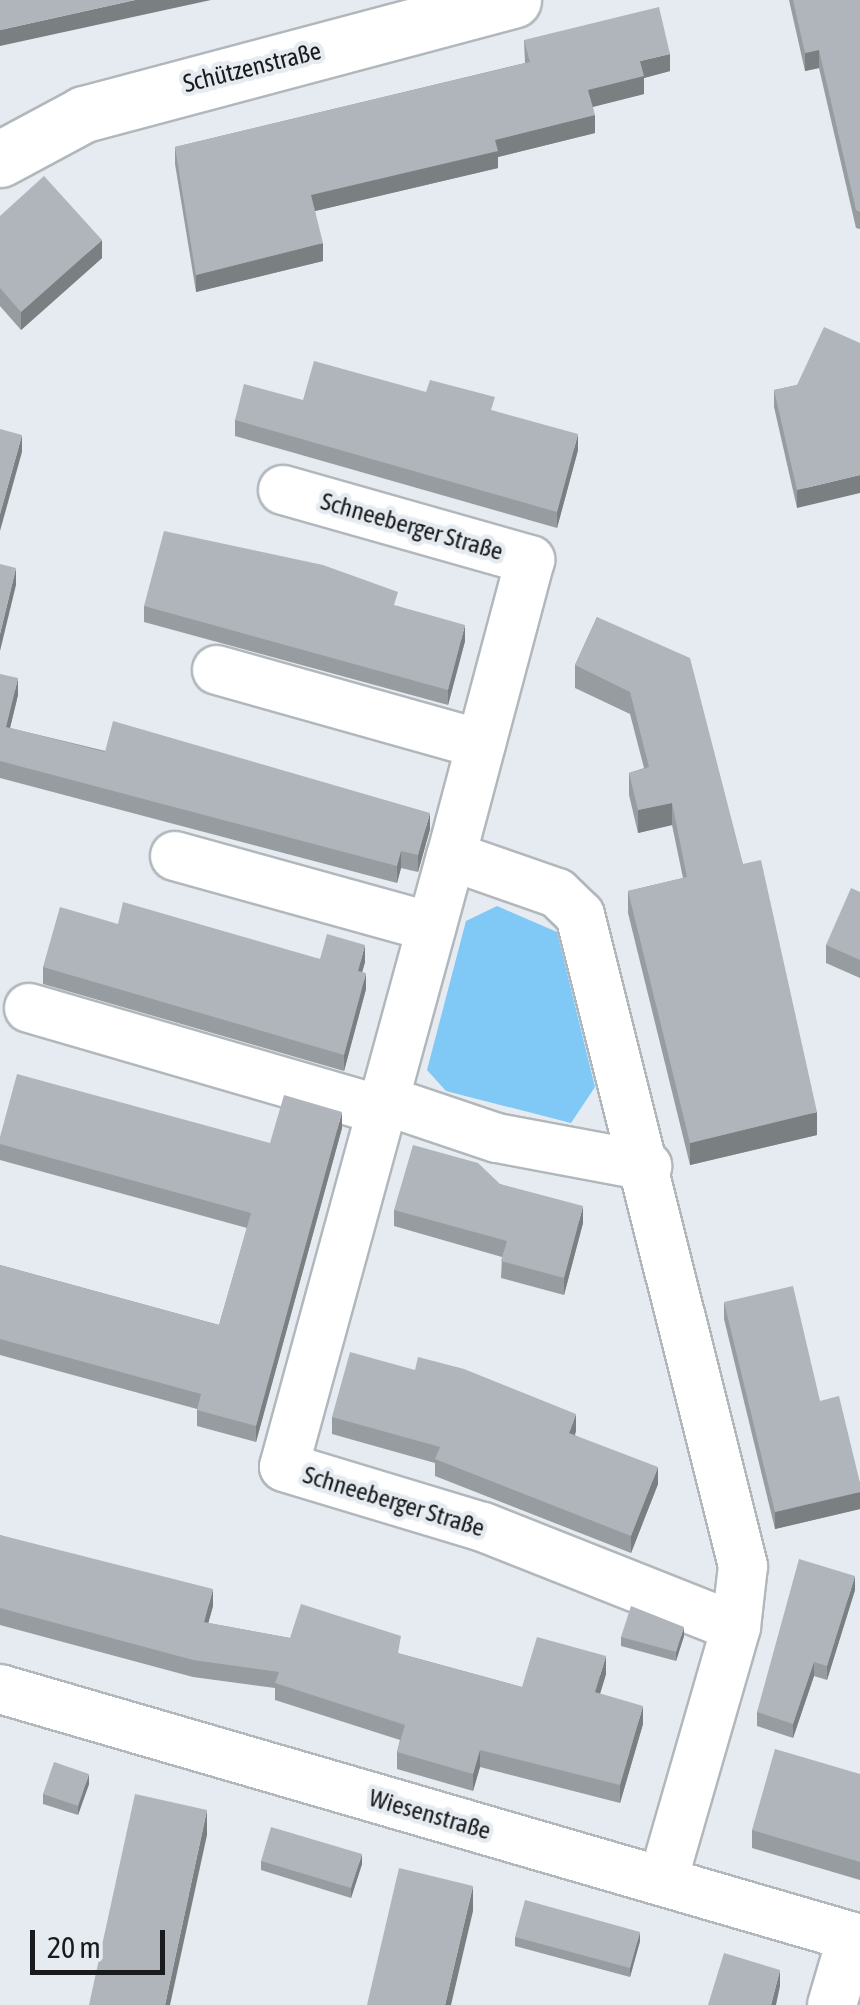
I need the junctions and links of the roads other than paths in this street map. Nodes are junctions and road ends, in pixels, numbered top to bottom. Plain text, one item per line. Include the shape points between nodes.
1 (513, 0) edge
2 (0, 160) edge
3 (283, 490) dead end
4 (217, 670) dead end
5 (481, 744) junction
6 (174, 856) dead end
7 (451, 856) junction
8 (431, 927) junction
9 (29, 1008) dead end
10 (380, 1105) junction
11 (647, 1166) junction
12 (736, 1627) junction
13 (0, 1689) edge
14 (664, 1880) junction
15 (856, 1938) edge
16 (832, 2005) edge

1 - 2 main road, Schützenstraße via 84,114
3 - 5 street, Schneeberger Straße via 530,560
4 - 5 street
5 - 7 street, Schneeberger Straße
6 - 8 street
7 - 8 street, Schneeberger Straße
7 - 11 street via 558,893 580,915
8 - 10 street, Schneeberger Straße
9 - 10 street
10 - 11 street via 497,1138
10 - 12 street, Schneeberger Straße via 284,1467 483,1527
11 - 12 street via 743,1566
12 - 14 street
13 - 14 street, Wiesenstraße
14 - 15 street, Wiesenstraße
15 - 16 street

